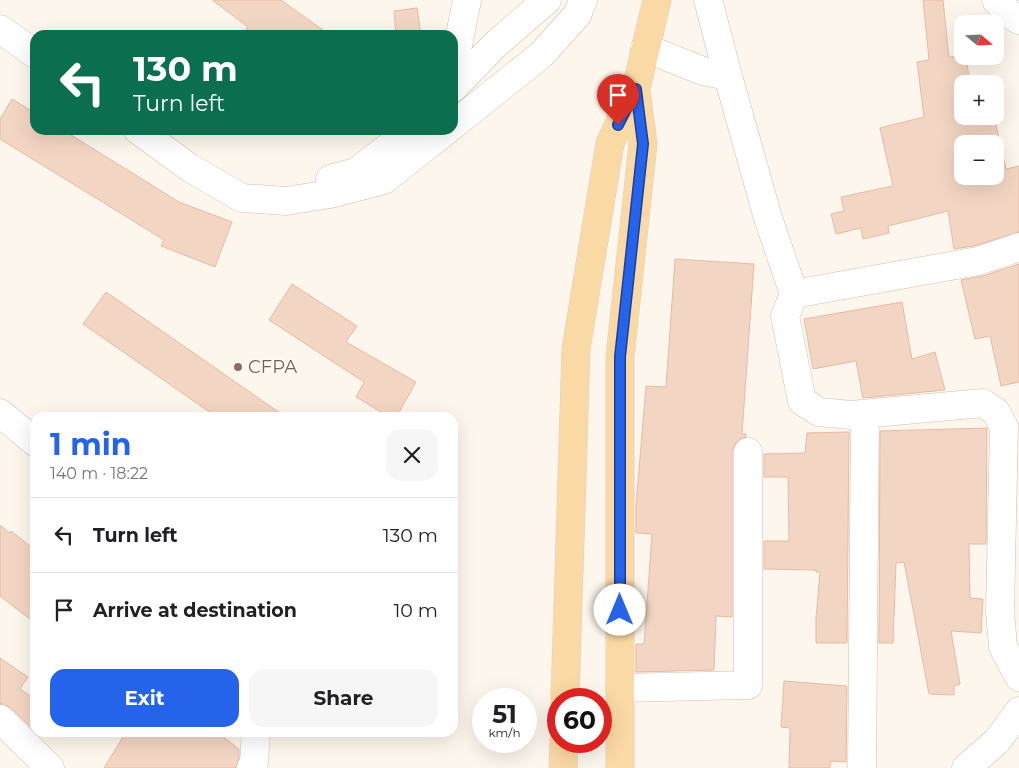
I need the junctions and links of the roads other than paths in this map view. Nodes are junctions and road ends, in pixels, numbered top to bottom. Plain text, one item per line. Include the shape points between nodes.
1 (467, 0) edge
2 (547, 0) edge
3 (583, 0) edge
4 (657, 0) edge
5 (708, 0) edge
6 (996, 0) edge
7 (1019, 20) edge
8 (0, 29) edge
9 (458, 45) edge
10 (645, 48) junction
11 (30, 50) edge
12 (728, 76) junction
13 (458, 83) edge
14 (636, 89) junction
15 (458, 112) edge
16 (145, 135) edge
17 (404, 135) edge
18 (441, 135) edge
19 (190, 168) junction
20 (1019, 247) edge
21 (794, 294) junction
22 (0, 413) edge
23 (865, 414) junction
24 (30, 438) edge
25 (748, 452) dead end
26 (1019, 678) edge
27 (565, 688) edge
28 (620, 688) junction
29 (1019, 711) edge
30 (0, 719) edge
31 (256, 737) edge
32 (564, 753) edge
33 (50, 768) edge
34 (251, 768) edge
35 (563, 768) edge
36 (620, 768) edge
37 (862, 768) edge
38 (966, 768) edge

1 - 9 street
2 - 13 street via 497,43
3 - 15 street via 577,15 541,55
4 - 10 main road
5 - 12 street
6 - 7 street
8 - 11 street
10 - 12 street via 703,71
10 - 14 main road
12 - 21 street via 768,218
14 - 27 main road via 610,143 576,349
14 - 28 main road via 643,144 620,357
16 - 19 street
17 - 19 street via 356,172 308,184 252,188
18 - 19 street via 384,180 322,196 286,201 242,198
20 - 21 street via 978,260
21 - 23 street via 785,316 802,401 819,412
22 - 24 street
23 - 26 street via 983,403 996,412 1004,427 1001,620 1004,647
23 - 37 street
25 - 28 street via 748,685
28 - 36 main road
29 - 38 street via 997,741
30 - 33 street
31 - 34 street
32 - 35 main road

